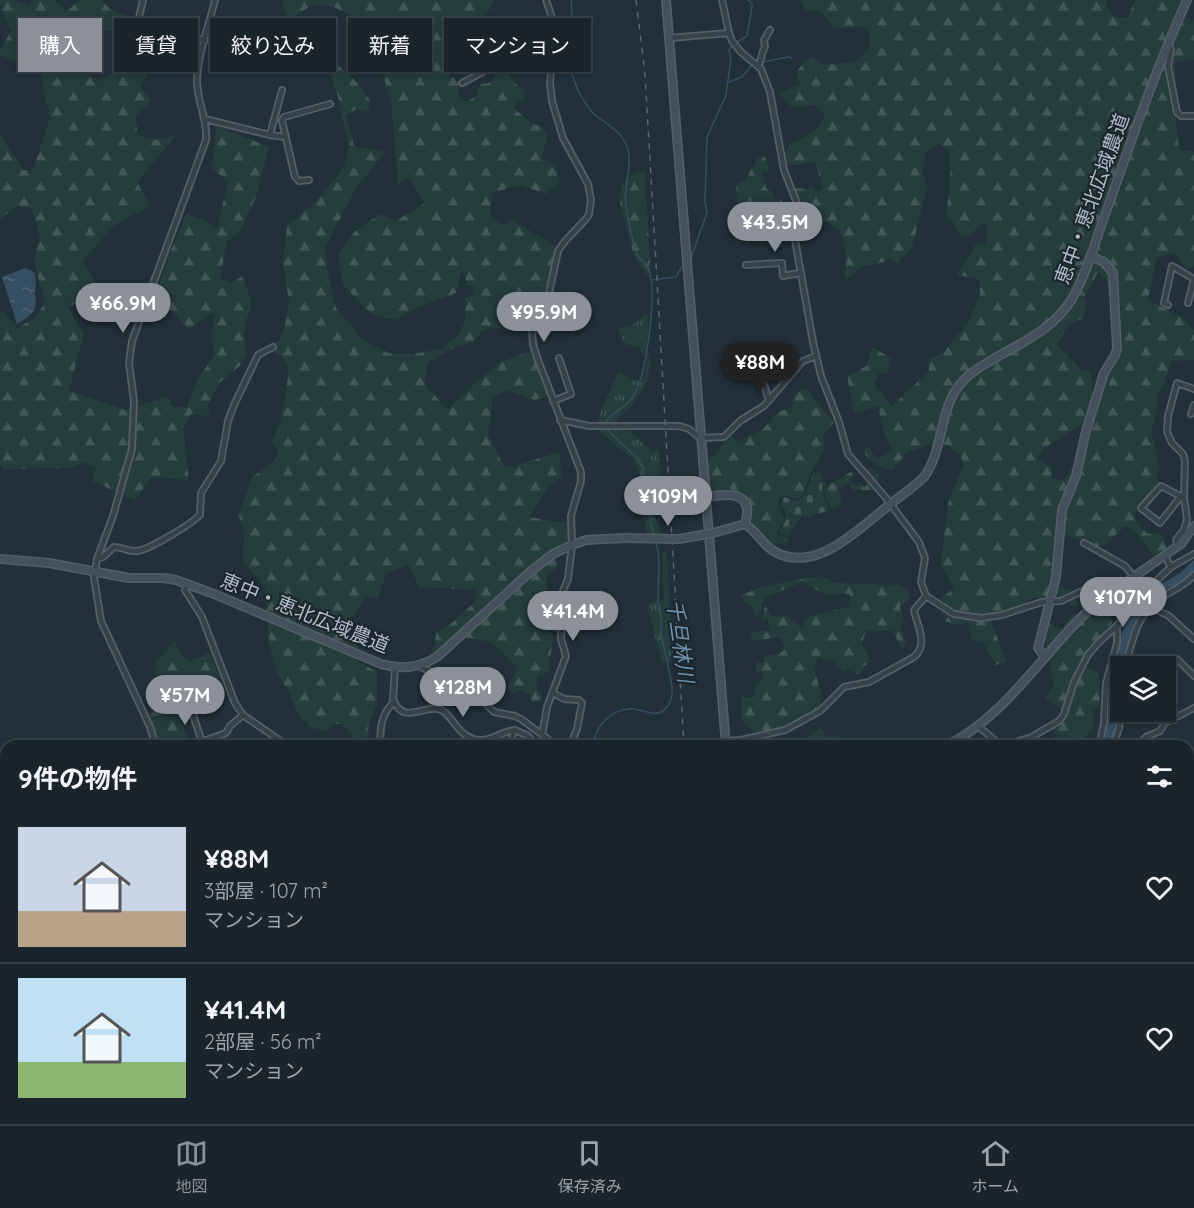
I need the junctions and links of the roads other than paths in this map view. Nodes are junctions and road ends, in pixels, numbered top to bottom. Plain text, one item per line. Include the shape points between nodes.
1 (143, 0) edge
2 (215, 0) edge
3 (546, 0) edge
4 (666, 0) edge
5 (722, 0) edge
6 (1187, 0) edge
7 (552, 18) edge
8 (770, 30) dead end
9 (729, 33) junction
10 (669, 38) junction
11 (205, 40) junction
12 (1168, 43) junction
13 (758, 66) junction
14 (483, 72) edge
15 (551, 72) edge
16 (462, 83) dead end
17 (282, 90) dead end
18 (330, 104) dead end
19 (1194, 116) edge
20 (205, 119) junction
21 (270, 135) junction
22 (286, 137) junction
23 (309, 180) dead end
24 (1090, 256) junction
25 (746, 265) dead end
26 (800, 273) junction
27 (1194, 279) edge
28 (1188, 303) dead end
29 (1168, 305) dead end
30 (273, 347) dead end
31 (754, 356) dead end
32 (816, 356) junction
33 (559, 358) dead end
34 (1194, 389) edge
35 (769, 400) junction
36 (553, 401) junction
37 (1194, 405) edge
38 (1191, 414) dead end
39 (560, 420) junction
40 (700, 438) junction
41 (706, 497) junction
42 (1183, 497) junction
43 (890, 504) junction
44 (745, 524) junction
45 (1194, 526) edge
46 (1084, 543) dead end
47 (572, 545) junction
48 (1177, 547) junction
49 (1194, 554) edge
50 (1165, 556) junction
51 (0, 559) edge
52 (97, 560) junction
53 (1171, 567) junction
54 (94, 571) junction
55 (1194, 575) edge
56 (1134, 577) junction
57 (187, 583) junction
58 (926, 596) junction
59 (1142, 598) junction
60 (1049, 602) junction
61 (1134, 606) junction
62 (1150, 606) junction
63 (1117, 626) junction
64 (1194, 639) edge
65 (1128, 656) edge
66 (1045, 657) junction
67 (1176, 660) dead end
68 (419, 666) junction
69 (395, 667) junction
70 (1194, 676) edge
71 (553, 693) junction
72 (394, 702) junction
73 (189, 703) dead end
74 (1194, 708) edge
75 (243, 715) junction
76 (1120, 722) edge
77 (978, 726) junction
78 (514, 730) junction
79 (542, 735) junction
80 (1034, 736) junction
81 (154, 740) edge
82 (201, 740) edge
83 (207, 740) edge
84 (279, 740) edge
85 (381, 740) edge
86 (512, 740) edge
87 (531, 740) edge
88 (548, 740) edge
89 (572, 740) edge
90 (726, 740) edge
91 (741, 740) edge
92 (956, 740) edge
93 (996, 740) edge
94 (1023, 740) edge
95 (1035, 740) edge
96 (1100, 740) edge
97 (1115, 740) edge
98 (1143, 740) edge

1 - 11 street via 132,47 145,50 180,37
2 - 11 street
3 - 7 street
4 - 10 street
5 - 9 street
6 - 12 street, 恵中・恵北広域農道
8 - 13 street
9 - 10 street
9 - 13 street via 736,47
10 - 40 street
11 - 20 street via 197,78
12 - 19 street via 1177,112 1181,117
12 - 24 street, 恵中・恵北広域農道
13 - 26 street via 770,92 784,170 796,201 795,240
14 - 16 street
15 - 36 street via 550,90 557,120 568,150 590,188 591,200 586,219 558,251 548,298 532,327 533,344
17 - 21 street
18 - 22 street via 284,117
20 - 21 street
20 - 52 street via 202,151 130,351 134,438
21 - 22 street
22 - 23 street via 295,177 299,181
24 - 43 street, 恵中・恵北広域農道 via 1074,296 1054,322 970,374 956,388 931,467 918,483
24 - 60 street via 1104,262 1113,273 1117,348 1104,373 1076,476 1062,510 1056,577
25 - 26 street via 782,264 783,276
26 - 32 street
27 - 28 street
27 - 29 street via 1172,266 1164,303
30 - 52 street via 258,355 234,405 221,461 201,493 200,515 145,550 134,552 114,547
31 - 35 street
32 - 35 street via 804,361
32 - 43 street via 848,454
33 - 36 street via 571,394
34 - 42 street via 1177,383 1167,426 1168,437 1185,461
35 - 40 street via 724,437
36 - 39 street
37 - 38 street
39 - 40 street via 589,426 679,426
39 - 47 street via 581,472 571,516
40 - 41 street
41 - 44 street via 740,497 748,511
41 - 90 street
42 - 42 street via 1161,486 1141,508 1160,523
42 - 48 street via 1187,519 1176,540
43 - 44 street, 恵中・恵北広域農道 via 834,547 803,557 776,553
43 - 58 street via 922,550 925,562 921,582
44 - 47 street, 恵中・恵北広域農道, bridge via 679,539 594,539
45 - 48 street
46 - 56 street via 1125,566
47 - 68 street, 恵中・恵北広域農道 via 544,560 444,652
47 - 71 street via 563,591 561,639 566,656
48 - 50 street
49 - 53 street
50 - 53 street
50 - 56 street
51 - 54 street, 恵中・恵北広域農道
52 - 54 street
53 - 59 street
54 - 57 street, 恵中・恵北広域農道
54 - 81 street via 101,621
55 - 62 street
56 - 66 street, bridge via 1078,620
57 - 69 street, 恵中・恵北広域農道
57 - 75 street via 185,590 202,617
58 - 60 street via 954,614 981,618
58 - 91 street via 915,610 921,642 920,652 914,657 869,682 844,687 819,711 785,730
59 - 61 street
59 - 62 street
60 - 61 street via 1061,602 1094,590
60 - 66 street via 1038,648
61 - 63 street
62 - 64 street via 1169,616
62 - 65 street via 1135,628
63 - 80 street via 1088,655 1062,718
63 - 96 street
66 - 77 street via 1017,691
67 - 70 street
68 - 69 street, 恵中・恵北広域農道
68 - 79 street via 463,681 494,712 515,716
69 - 72 street
71 - 79 street
71 - 89 street via 582,703
72 - 78 street via 408,713 442,710 458,730 475,739 494,738
72 - 85 street via 381,725
73 - 82 street
74 - 98 street
75 - 83 street via 226,733
75 - 84 street
76 - 97 street
77 - 92 street
77 - 93 street
78 - 86 street
78 - 87 street
79 - 88 street
80 - 94 street
80 - 95 street

